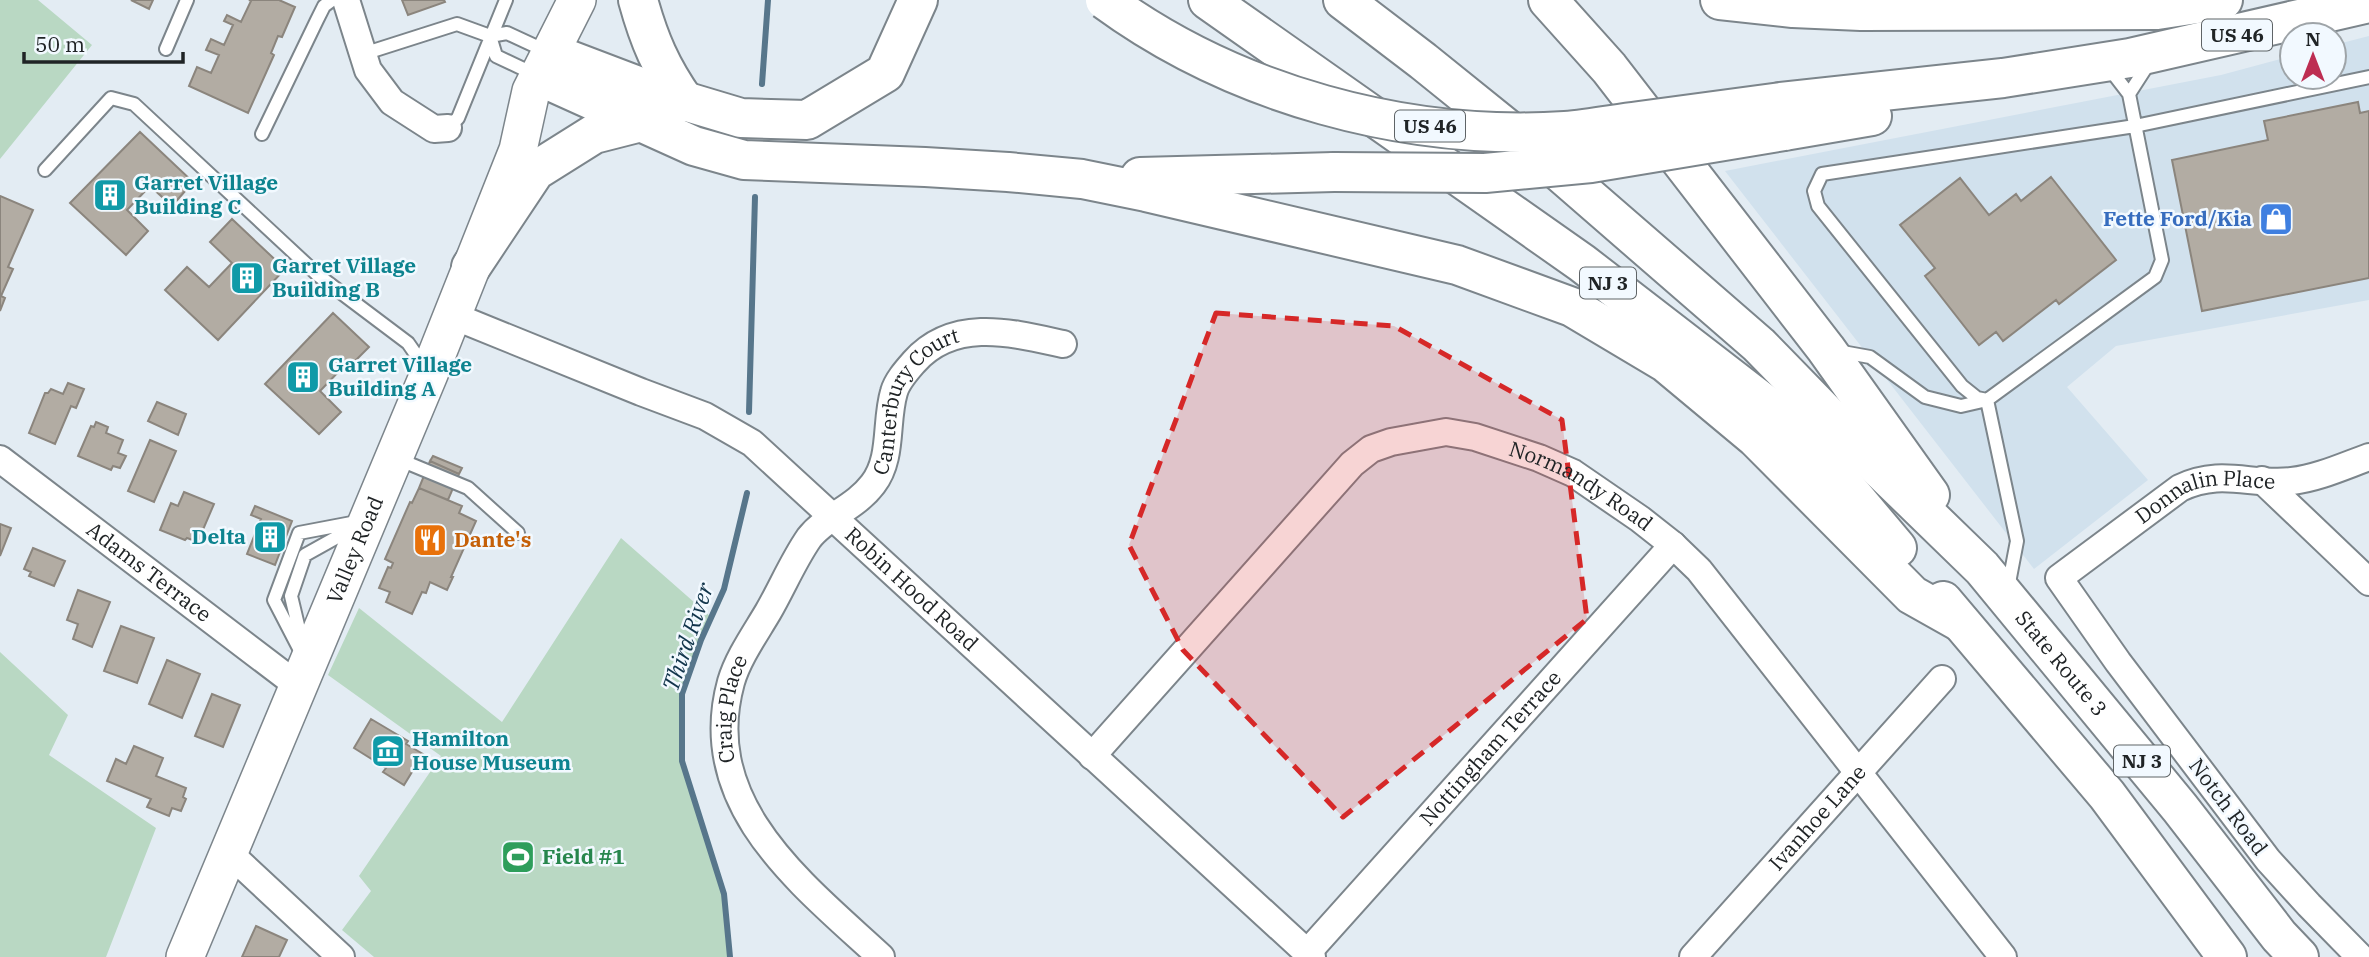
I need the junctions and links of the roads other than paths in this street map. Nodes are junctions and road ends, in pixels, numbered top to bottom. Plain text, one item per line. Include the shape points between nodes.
1 (187, 0) edge
2 (332, 0) edge
3 (346, 0) edge
4 (506, 0) edge
5 (577, 0) edge
6 (600, 0) edge
7 (638, 0) edge
8 (918, 0) edge
9 (1105, 0) edge
10 (1208, 0) edge
11 (1343, 0) edge
12 (1548, 0) edge
13 (1720, 0) edge
14 (2213, 1) edge
15 (2369, 3) edge
16 (1789, 4) edge
17 (2151, 5) edge
18 (490, 36) junction
19 (166, 48) dead end
20 (363, 54) junction
21 (2156, 54) junction
22 (2088, 65) junction
23 (554, 68) junction
24 (2369, 77) edge
25 (2129, 94) junction
26 (685, 102) junction
27 (1782, 116) junction
28 (640, 122) junction
29 (2135, 126) junction
30 (448, 128) joint
31 (262, 134) dead end
32 (45, 170) dead end
33 (1082, 179) junction
34 (471, 267) junction
35 (451, 315) junction
36 (1063, 344) dead end
37 (1826, 349) junction
38 (429, 374) junction
39 (1987, 400) junction
40 (393, 457) junction
41 (2369, 457) edge
42 (0, 459) edge
43 (2262, 480) junction
44 (834, 516) junction
45 (367, 520) junction
46 (518, 533) dead end
47 (1673, 545) junction
48 (2059, 578) joint
49 (1994, 582) junction
50 (2369, 582) edge
51 (1960, 622) junction
52 (302, 674) junction
53 (1942, 679) dead end
54 (1092, 756) junction
55 (1859, 771) junction
56 (228, 852) junction
57 (185, 953) edge
58 (1310, 955) edge
59 (341, 957) edge
60 (881, 957) edge
61 (1693, 957) edge
62 (2003, 957) edge
63 (2228, 957) edge
64 (2299, 957) edge
65 (2360, 957) edge

1 - 19 lane
2 - 31 lane via 324,6
3 - 20 street
4 - 18 lane
5 - 23 main road, Valley Road
6 - 23 main road, Valley Road
7 - 26 highway via 649,39
8 - 26 highway via 885,73 807,120 741,118
9 - 27 highway, US 46, bridge via 1153,32 1236,74 1324,104 1420,125 1567,131
10 - 51 highway, NJ 3 via 1581,263 1770,408 1839,479
11 - 49 highway, NJ 3 via 1547,161 1759,345
12 - 37 highway via 1609,68
13 - 16 highway, US 46
14 - 17 highway, US 46
15 - 21 highway, US 46
16 - 17 highway, US 46 via 1861,11
18 - 20 lane via 457,24
18 - 23 lane via 507,33
18 - 23 lane via 496,56
18 - 30 lane via 458,118
20 - 30 street via 368,70 391,102 435,130
21 - 22 highway, US 46
21 - 25 lane
22 - 25 lane
22 - 27 highway, US 46
23 - 26 highway
23 - 28 highway
23 - 34 main road, Valley Road via 547,109 521,141
24 - 29 lane
25 - 29 lane
27 - 33 highway, bridge via 1591,163 1485,173
28 - 33 highway via 694,146 744,160
28 - 34 highway via 594,134 535,171
29 - 39 lane via 2162,260 2155,277
29 - 39 lane via 1822,174 1814,191 1818,206 1962,386
32 - 38 lane via 111,98 134,104 319,276 408,343
33 - 51 highway via 1457,265 1572,307 1666,363 1756,438 1912,595
34 - 35 main road, Valley Road
35 - 38 main road, Valley Road
35 - 44 street, Robin Hood Road via 705,416 752,443
36 - 44 street, Canterbury Court via 1005,331 979,331 935,344 904,373 894,390 889,439 875,481 858,501
37 - 39 lane via 1870,358 1925,397 1961,406
37 - 49 highway
38 - 40 main road, Valley Road
39 - 49 lane via 2017,541
40 - 45 main road, Valley Road
40 - 46 lane via 468,488
41 - 43 street, Donnalin Place via 2293,481
42 - 52 street, Adams Terrace
43 - 48 street, Donnalin Place via 2196,480
43 - 50 street
44 - 54 street, Robin Hood Road
44 - 60 street, Craig Place via 811,536 745,652 731,681 724,738 729,772 741,803 773,853
45 - 52 main road, Valley Road
45 - 52 lane via 299,533 274,600
47 - 54 street, Normandy Road via 1573,473 1488,441 1446,432 1371,449 1323,494
47 - 55 street, Normandy Road via 1699,569
47 - 58 street, Nottingham Terrace
48 - 65 street, Notch Road via 2268,860
49 - 64 highway, State Route 3 / NJ 3
51 - 63 highway, NJ 3 via 2107,795
52 - 56 main road, Valley Road
53 - 55 street, Ivanhoe Lane
54 - 58 street, Robin Hood Road
55 - 61 street, Ivanhoe Lane
55 - 62 street, Normandy Road
56 - 57 main road, Valley Road
56 - 59 street

